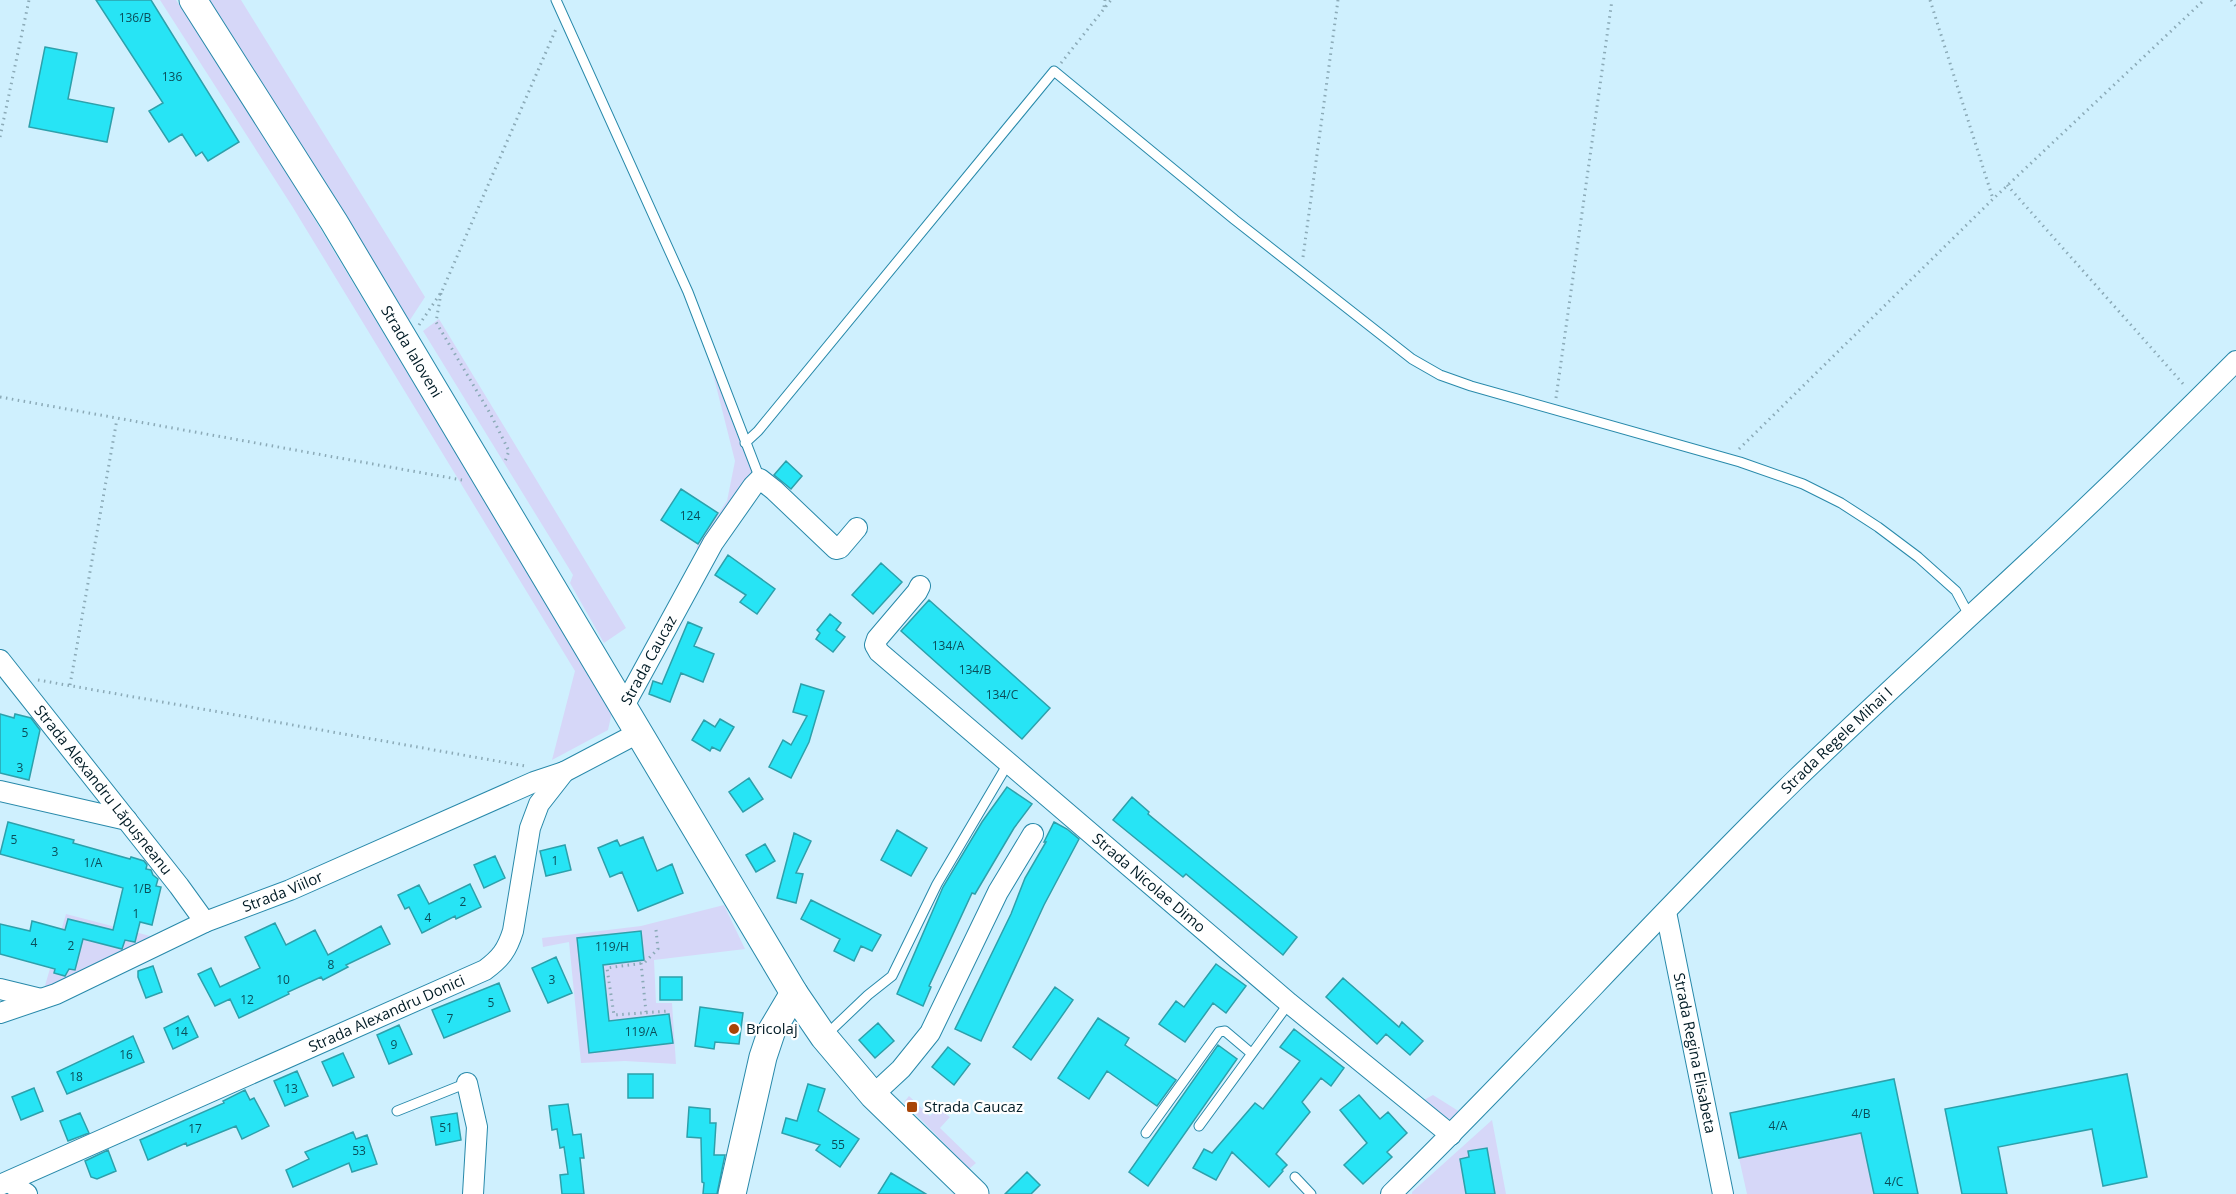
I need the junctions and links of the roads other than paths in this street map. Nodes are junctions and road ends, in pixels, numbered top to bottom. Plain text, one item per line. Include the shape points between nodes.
1 (193, 0) edge
2 (556, 0) edge
3 (2236, 361) edge
4 (745, 443) junction
5 (759, 480) junction
6 (857, 528) dead end
7 (920, 586) dead end
8 (1970, 617) junction
9 (0, 660) edge
10 (624, 706) junction
11 (640, 732) junction
12 (1009, 762) junction
13 (564, 772) junction
14 (0, 791) edge
15 (127, 820) junction
16 (1033, 834) dead end
17 (1666, 912) junction
18 (205, 922) junction
19 (0, 989) edge
20 (794, 993) junction
21 (41, 999) junction
22 (1289, 1003) junction
23 (0, 1012) edge
24 (824, 1037) junction
25 (1251, 1053) junction
26 (468, 1083) joint
27 (873, 1095) junction
28 (397, 1112) dead end
29 (1199, 1126) dead end
30 (1146, 1133) dead end
31 (1451, 1135) junction
32 (1295, 1178) dead end
33 (4, 1184) edge
34 (968, 1191) edge
35 (27, 1194) edge
36 (473, 1194) edge
37 (732, 1194) edge
38 (1311, 1194) edge
39 (1391, 1194) edge
40 (1723, 1194) edge

1 - 10 street, Strada Ialoveni via 334,222
2 - 4 lane via 688,291
3 - 8 street, Strada Regele Mihai I
4 - 5 lane
4 - 8 lane via 1054,71 1412,359 1440,375 1803,484 1878,526 1917,557 1956,591
5 - 6 street via 836,549
5 - 10 street, Strada Caucaz via 713,543
7 - 12 street via 875,645
8 - 17 street, Strada Regele Mihai I via 1801,775
9 - 15 street, Strada Alexandru Lăpușneanu
10 - 11 street, Strada Caucaz
11 - 13 street, Strada Alexandru Donici
11 - 20 street, Strada Caucaz
12 - 22 street, Strada Nicolae Dimo
12 - 24 lane via 937,884 892,976
13 - 18 street, Strada Viilor via 290,890
13 - 33 street, Strada Alexandru Donici via 539,804 530,828 513,931 500,959 485,970
14 - 15 street
15 - 18 street, Strada Alexandru Lăpușneanu
16 - 27 street via 993,902 930,1033 901,1069
17 - 31 street, Strada Regele Mihai I
17 - 40 street, Strada Regina Elisabeta
18 - 21 street, Strada Viilor
19 - 21 street
20 - 24 street
20 - 37 street via 772,1030 763,1056
21 - 23 street, Strada Viilor
22 - 25 lane
22 - 31 street, Strada Nicolae Dimo
24 - 27 street
25 - 29 lane
25 - 30 lane via 1225,1031 1219,1032
26 - 28 lane
26 - 36 street via 477,1127
27 - 34 street
31 - 39 street
32 - 38 lane
33 - 35 street, Strada Alexandru Donici

